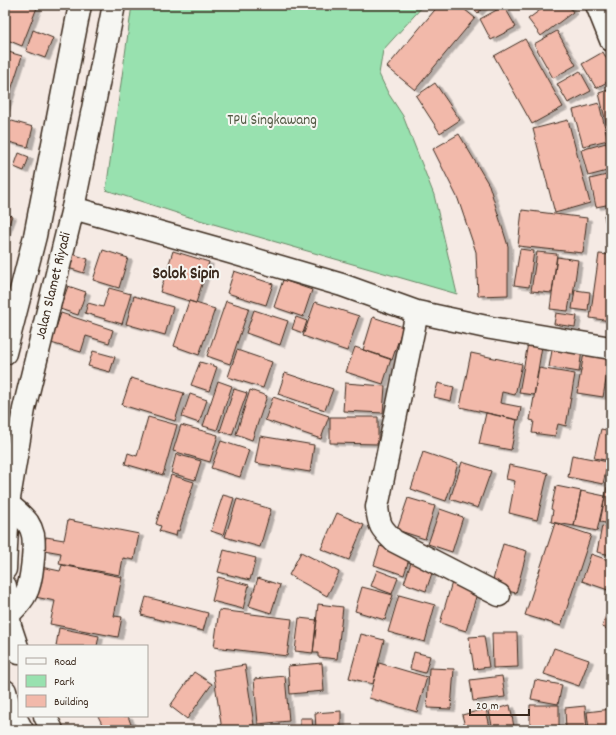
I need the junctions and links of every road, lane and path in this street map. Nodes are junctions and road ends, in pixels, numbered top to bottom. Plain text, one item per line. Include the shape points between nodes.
1 (80, 5) edge
2 (114, 5) edge
3 (597, 5) edge
4 (611, 40) edge
5 (73, 208) junction
6 (417, 312) junction
7 (15, 316) junction
8 (45, 319) junction
9 (611, 348) edge
10 (5, 353) edge
11 (8, 504) junction
12 (5, 569) edge
13 (5, 586) edge
14 (500, 595) dead end
15 (8, 615) junction
16 (18, 650) edge
17 (5, 691) edge
18 (46, 717) edge
19 (22, 730) edge
20 (52, 730) edge

1 - 7 main road, Jalan Slamet Riyadi via 35,236
2 - 5 main road, Jalan Slamet Riyadi
3 - 4 main road
5 - 6 main road via 335,283
5 - 8 main road, Jalan Slamet Riyadi
6 - 9 main road via 491,328
6 - 14 main road via 377,507 379,521 394,541
7 - 8 main road
7 - 10 main road, Jalan Slamet Riyadi
8 - 11 main road, Jalan Slamet Riyadi via 24,409
11 - 12 main road, Jalan Slamet Riyadi
11 - 15 main road via 21,514 33,534 27,592
13 - 15 main road
15 - 16 main road
17 - 19 main road via 9,706
18 - 20 main road

